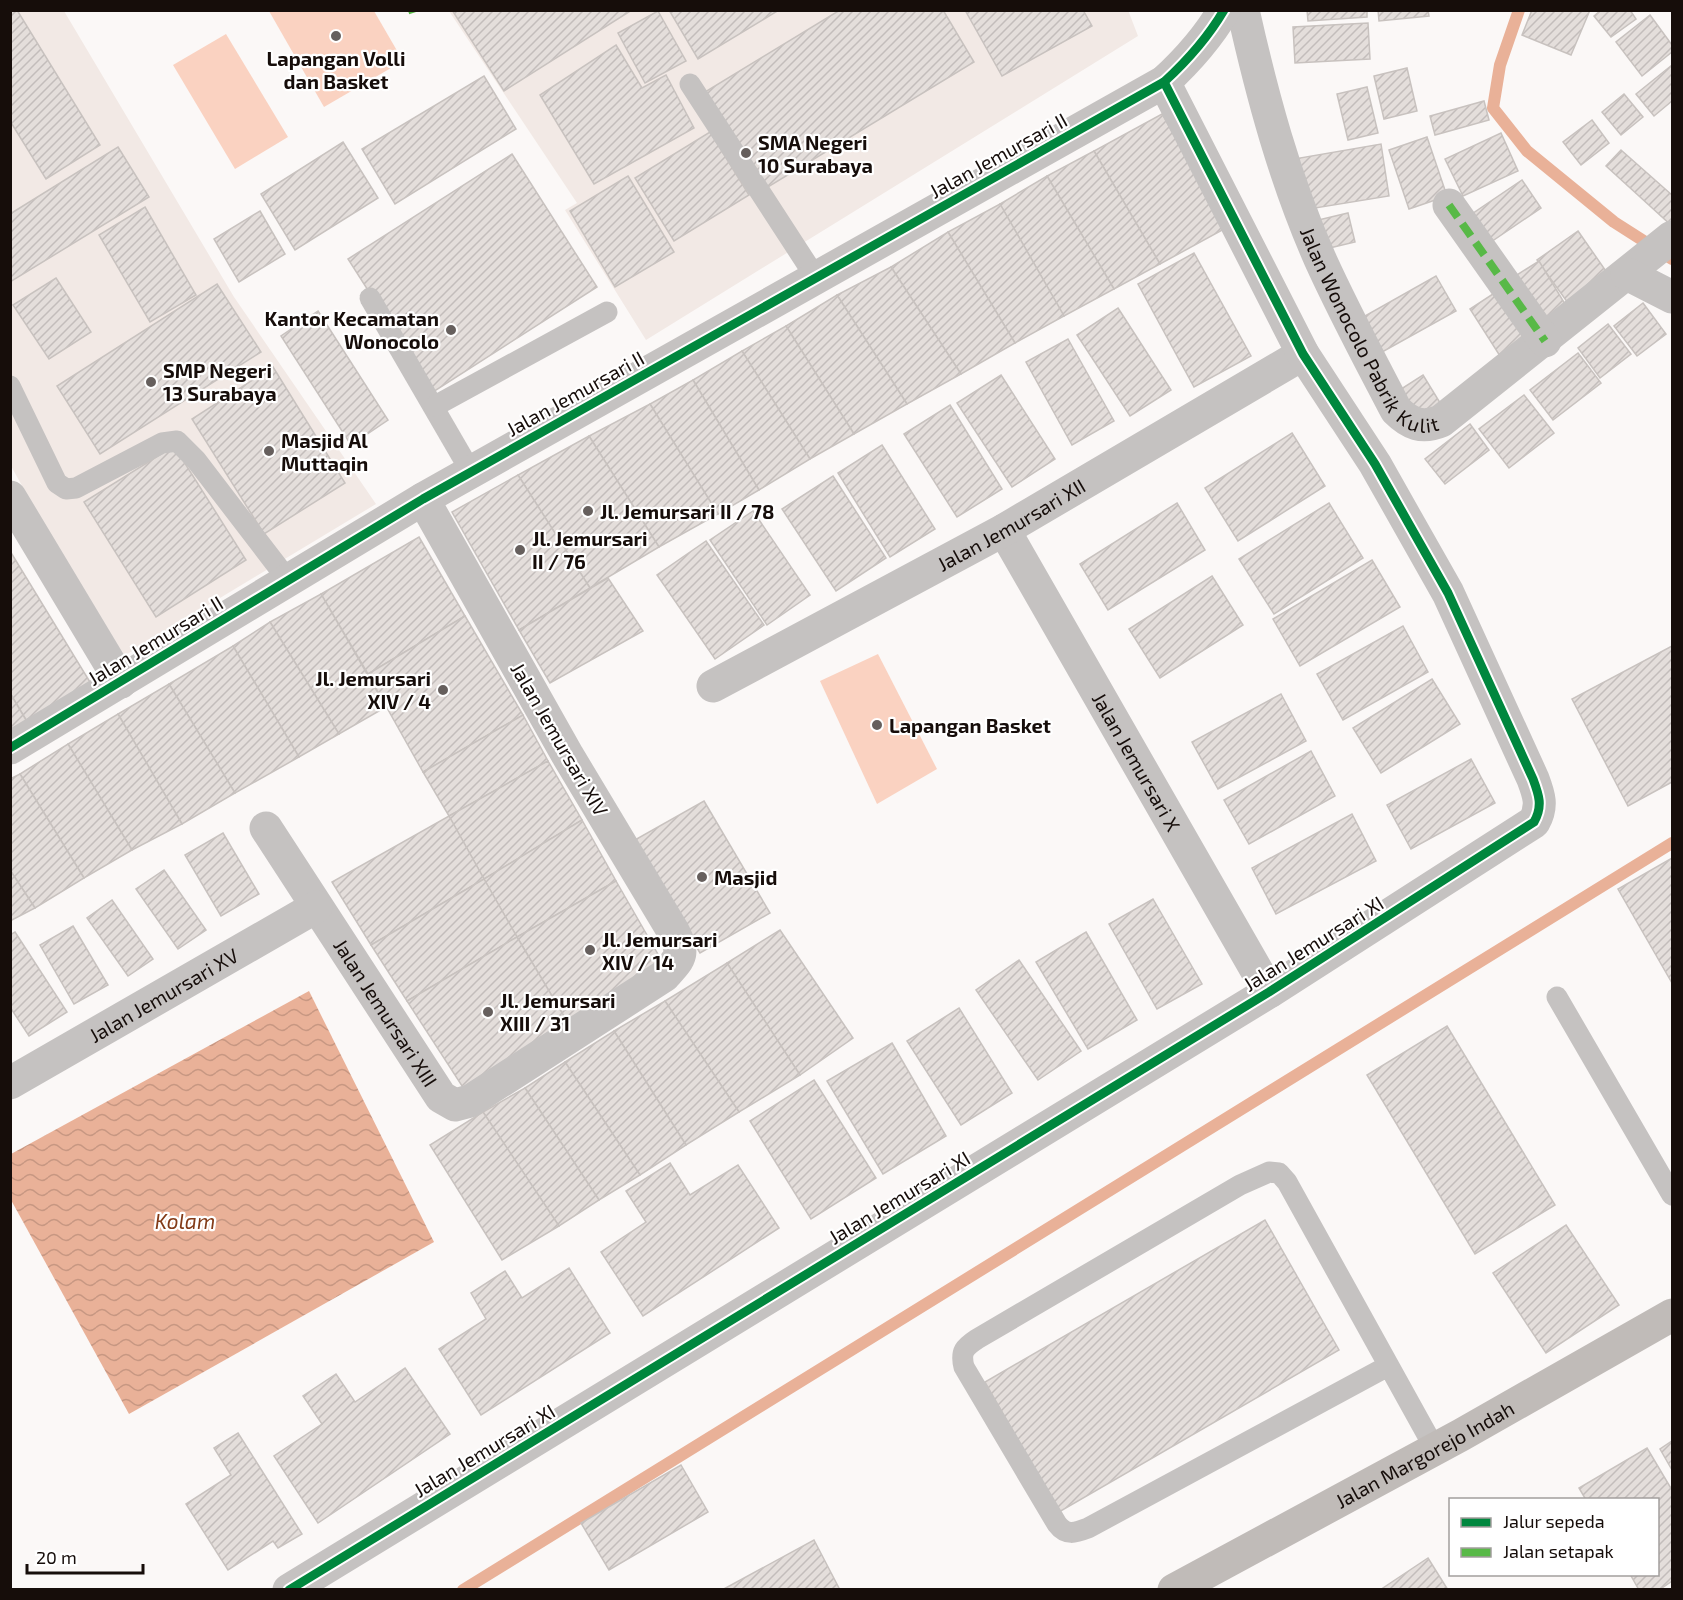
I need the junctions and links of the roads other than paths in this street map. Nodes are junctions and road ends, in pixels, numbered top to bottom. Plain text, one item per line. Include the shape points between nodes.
1 (1224, 10) edge
2 (1243, 10) edge
3 (1164, 82) junction
4 (690, 84) dead end
5 (1449, 205) dead end
6 (1672, 237) edge
7 (1631, 270) junction
8 (816, 278) junction
9 (1672, 297) edge
10 (370, 298) dead end
11 (607, 312) dead end
12 (1545, 341) junction
13 (1303, 354) junction
14 (10, 386) edge
15 (435, 406) junction
16 (471, 472) junction
17 (10, 497) edge
18 (423, 499) junction
19 (1004, 530) junction
20 (288, 580) junction
21 (121, 682) junction
22 (713, 686) dead end
23 (10, 748) edge
24 (266, 828) dead end
25 (316, 908) junction
26 (664, 976) joint
27 (1269, 992) junction
28 (1557, 997) dead end
29 (10, 1083) edge
30 (1672, 1195) edge
31 (1672, 1315) edge
32 (1388, 1366) junction
33 (1435, 1449) junction
34 (290, 1590) edge
35 (1174, 1590) edge

1 - 3 street, Jalan Jemursari II via 1210,34
2 - 12 street, Jalan Wonocolo Pabrik Kulit via 1260,85 1291,184 1320,259 1396,410 1421,426 1441,421
3 - 8 street, Jalan Jemursari II
3 - 13 street
4 - 8 lane
5 - 12 street
6 - 7 street, Jalan Wonocolo Pabrik Kulit
7 - 9 street
7 - 12 street, Jalan Wonocolo Pabrik Kulit
8 - 16 street, Jalan Jemursari II
10 - 15 lane
11 - 15 lane
13 - 19 street, Jalan Jemursari XII
13 - 27 street, Jalan Jemursari XI via 1374,464 1448,592 1540,798 1540,812 1525,830
14 - 20 lane via 57,483 66,489 76,488 162,443 177,441
15 - 16 lane
16 - 18 street, Jalan Jemursari II
17 - 21 street
18 - 20 street, Jalan Jemursari II
18 - 26 street, Jalan Jemursari XIV via 681,946 680,958
19 - 22 street, Jalan Jemursari XII
19 - 27 street, Jalan Jemursari X
20 - 21 street, Jalan Jemursari II
21 - 23 street, Jalan Jemursari II
24 - 25 street, Jalan Jemursari XIII
25 - 26 street, Jalan Jemursari XIII via 441,1097 454,1105 470,1101
25 - 29 street, Jalan Jemursari XV
27 - 34 street, Jalan Jemursari XI
28 - 30 lane
31 - 33 main road, Jalan Margorejo Indah
32 - 32 lane via 1287,1182 1279,1173 1269,1172 1240,1185 977,1339 966,1347 961,1358 1057,1524 1069,1533 1088,1528
32 - 33 lane
33 - 35 main road, Jalan Margorejo Indah

